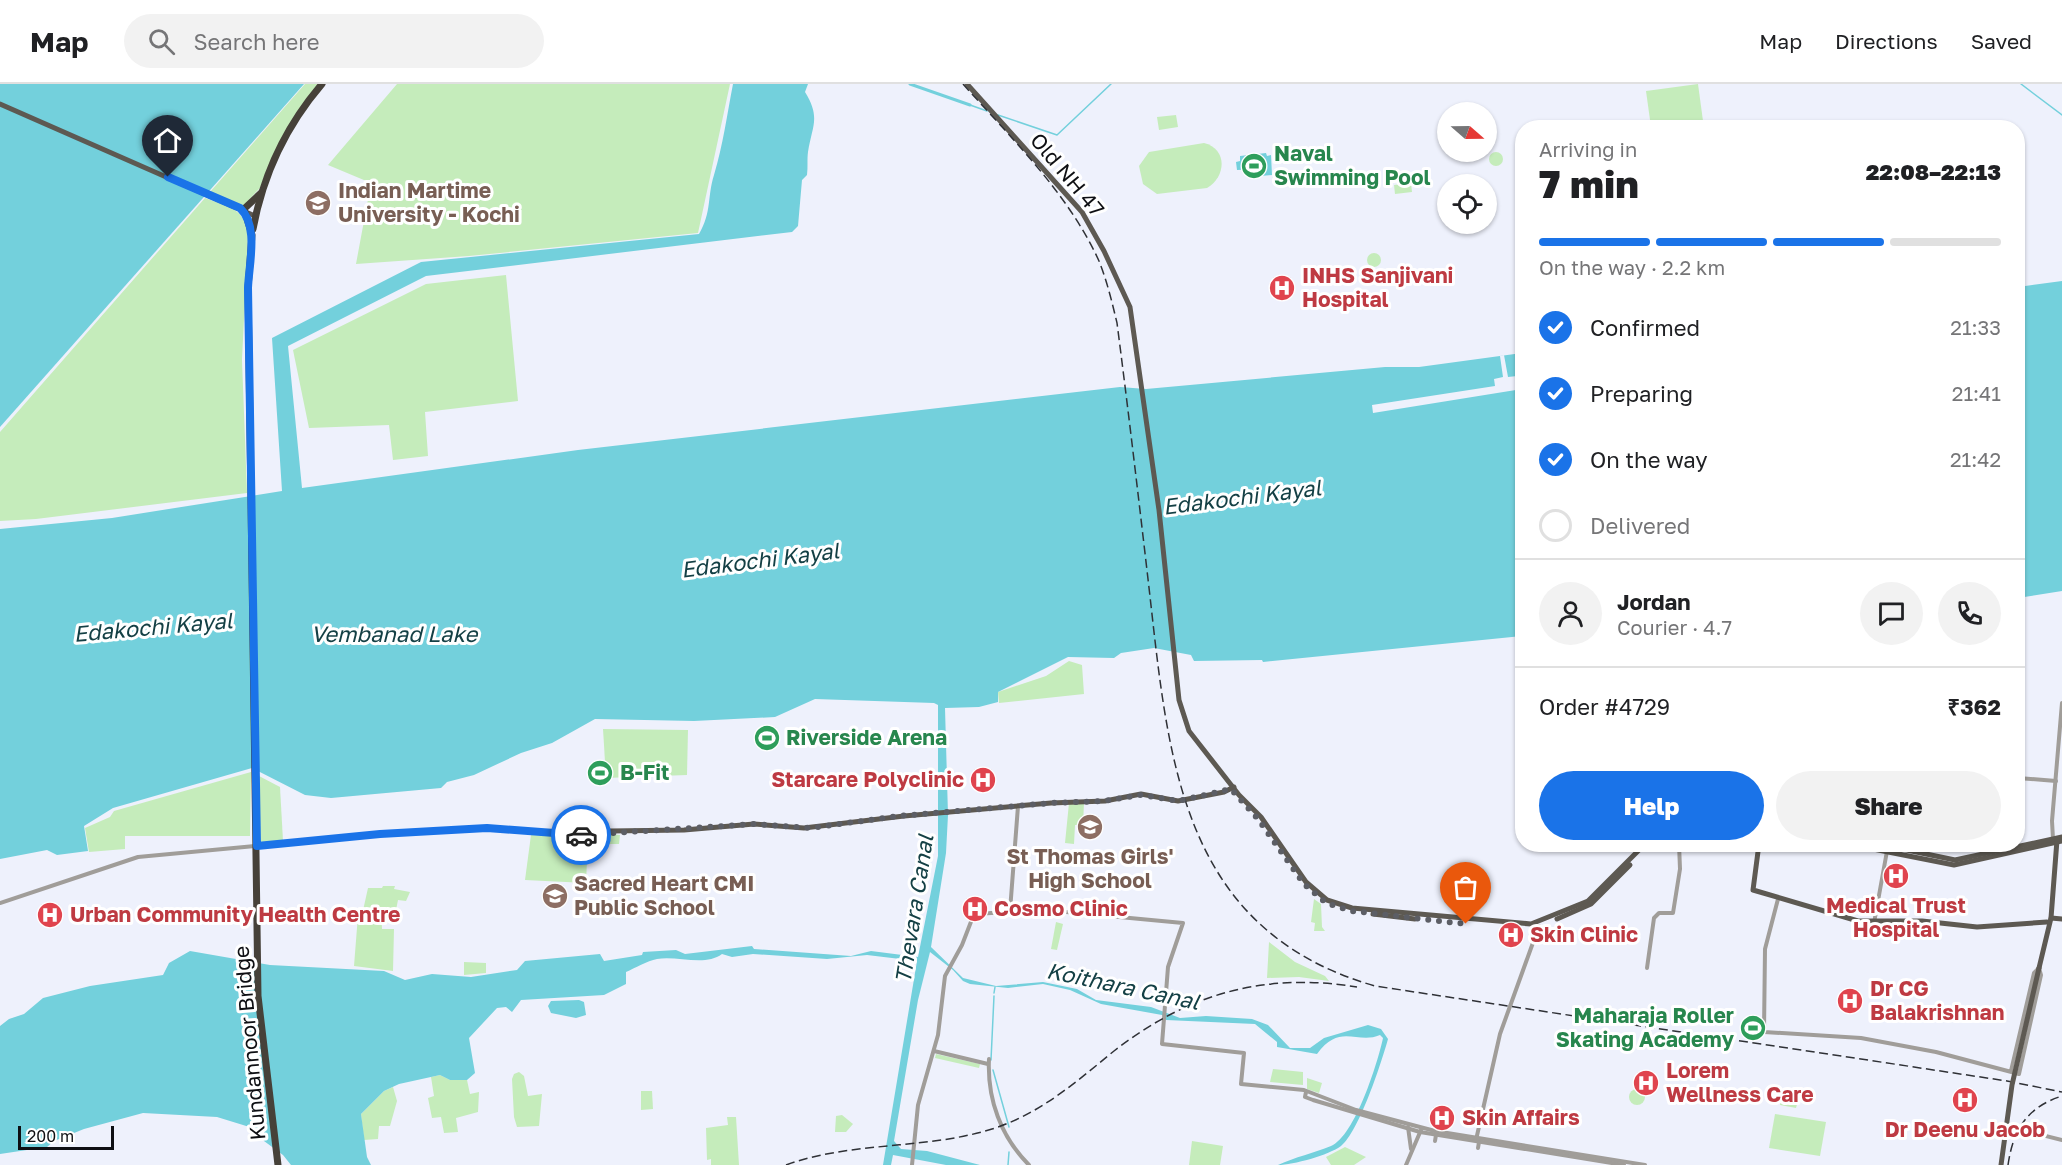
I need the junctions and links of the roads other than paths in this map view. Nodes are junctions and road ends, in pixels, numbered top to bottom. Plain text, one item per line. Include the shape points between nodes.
1 (322, 84) edge
2 (967, 84) edge
3 (0, 104) edge
4 (261, 193) junction
5 (243, 209) junction
6 (256, 214) junction
7 (252, 235) junction
8 (2062, 703) edge
9 (2061, 743) edge
10 (2025, 779) edge
11 (2056, 781) junction
12 (1233, 788) junction
13 (1018, 806) junction
14 (2058, 840) edge
15 (257, 846) junction
16 (2025, 848) edge
17 (1637, 852) edge
18 (1642, 852) edge
19 (1679, 852) edge
20 (1758, 852) edge
21 (1887, 852) edge
22 (1906, 852) edge
23 (2008, 852) edge
24 (1778, 899) junction
25 (0, 903) edge
26 (1010, 911) junction
27 (2062, 919) edge
28 (2049, 920) junction
29 (1874, 923) junction
30 (1538, 924) junction
31 (1647, 968) dead end
32 (2039, 968) junction
33 (934, 1051) junction
34 (2011, 1071) junction
35 (1408, 1126) junction
36 (2010, 1127) dead end
37 (1421, 1130) junction
38 (1436, 1135) junction
39 (1477, 1140) junction
40 (2062, 1140) edge
41 (1435, 1141) dead end
42 (1570, 1144) dead end
43 (1518, 1146) junction
44 (1478, 1148) dead end
45 (1411, 1150) junction
46 (1569, 1151) junction
47 (1517, 1154) dead end
48 (278, 1165) edge
49 (912, 1165) edge
50 (1029, 1165) edge
51 (1406, 1165) edge
52 (1624, 1165) edge
53 (1645, 1165) edge
54 (2001, 1165) edge

1 - 4 highway via 286,135
2 - 12 main road, Old NH 47 via 1082,212 1130,307 1178,691 1189,731
3 - 5 main road
4 - 5 highway
4 - 6 highway, Kundannoor Bridge
5 - 6 main road
5 - 7 highway
6 - 7 highway, Kundannoor Bridge
7 - 15 highway, Kundannoor Bridge via 248,288
8 - 9 street
9 - 11 street
10 - 11 street
11 - 14 street via 2053,832
12 - 13 main road via 1178,801 1141,795
12 - 30 main road, Old NH 47 via 1297,873 1327,900 1395,915
13 - 15 main road via 804,828 755,824 588,835 487,828
13 - 26 street
14 - 16 main road
14 - 28 main road
15 - 25 street via 138,857
15 - 48 highway, Kundannoor Bridge via 258,996
17 - 30 main road via 1588,901
18 - 30 main road via 1591,904
19 - 31 street via 1673,913 1659,913 1654,918
20 - 24 main road via 1753,890
21 - 29 street
22 - 23 main road via 1954,865
24 - 29 main road
24 - 34 street via 1765,949 1764,1032 1861,1038
26 - 33 street via 974,914 947,971
26 - 35 street via 1071,911 1183,923 1168,967 1162,1044 1244,1053 1241,1084 1305,1095
27 - 28 main road
28 - 29 main road via 1977,927 1926,921
28 - 32 main road
30 - 39 street via 1500,1034
32 - 34 street via 2034,973
32 - 34 street via 2041,975 2019,1074
32 - 54 main road, bridge via 2012,1086
33 - 49 street via 920,1097
33 - 50 street via 988,1061 996,1116 1006,1137
35 - 37 street
35 - 45 street
36 - 40 street
37 - 38 street
37 - 39 street
37 - 45 street
38 - 39 street
38 - 41 street
39 - 43 street
39 - 44 street
42 - 46 street
43 - 46 street
43 - 47 street
43 - 52 street
45 - 51 street
46 - 53 street

